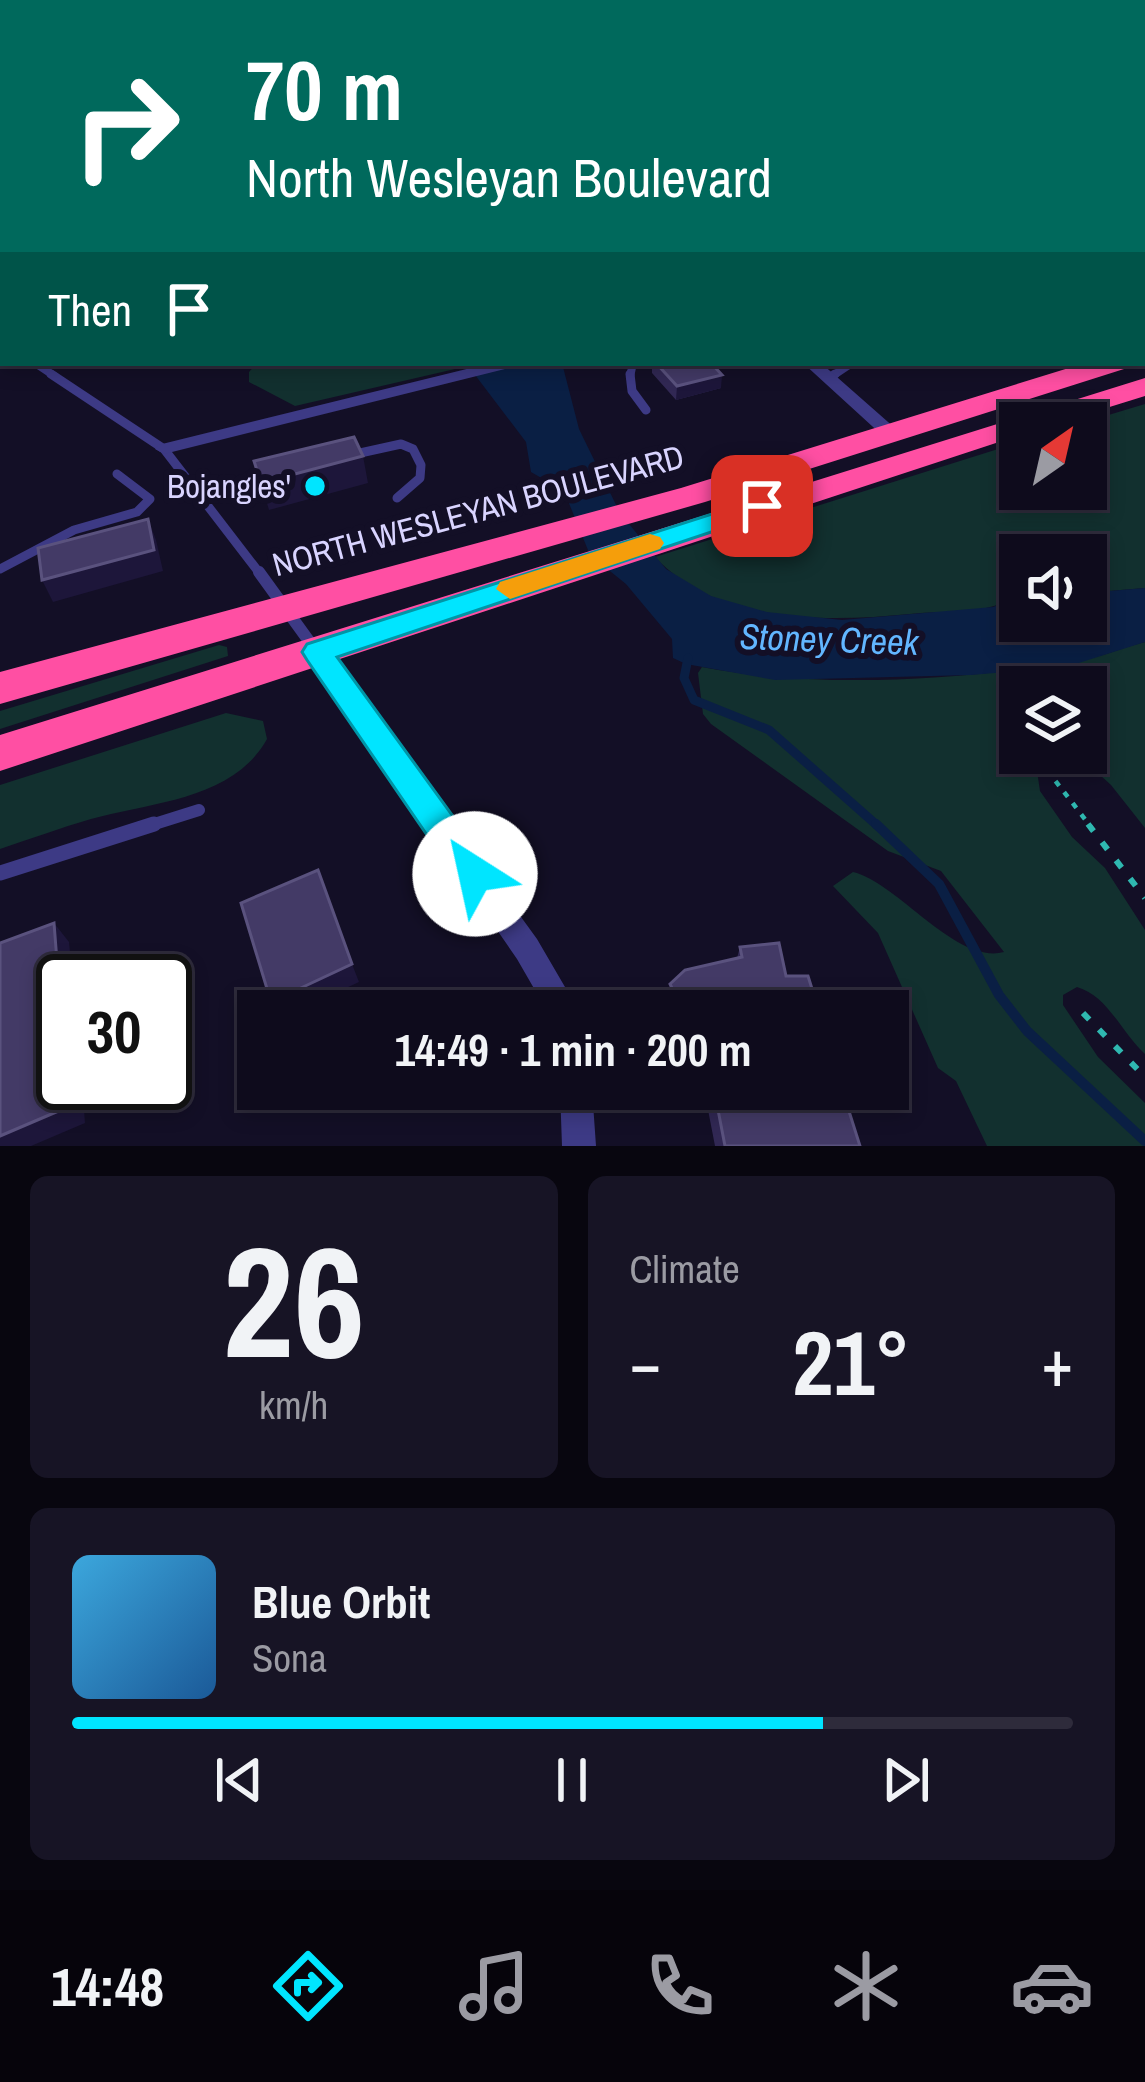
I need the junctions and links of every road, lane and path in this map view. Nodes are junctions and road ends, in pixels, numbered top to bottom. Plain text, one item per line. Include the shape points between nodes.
1 (40, 366) edge
2 (499, 366) edge
3 (630, 366) edge
4 (814, 366) edge
5 (848, 366) edge
6 (1106, 366) edge
7 (1120, 366) edge
8 (829, 379) junction
9 (1145, 384) edge
10 (1090, 402) edge
11 (646, 410) dead end
12 (999, 430) edge
13 (890, 433) junction
14 (164, 449) junction
15 (343, 457) edge
16 (116, 474) dead end
17 (397, 498) dead end
18 (705, 508) junction
19 (535, 560) junction
20 (0, 569) edge
21 (281, 607) junction
22 (317, 652) junction
23 (0, 688) edge
24 (0, 753) edge
25 (1050, 774) edge
26 (199, 810) dead end
27 (0, 873) edge
28 (1145, 898) edge
29 (551, 990) edge
30 (1084, 1013) dead end
31 (1145, 1077) edge
32 (576, 1110) edge
33 (579, 1146) edge

1 - 14 lane
2 - 14 street
3 - 11 lane via 632,392
4 - 8 street
5 - 8 lane
6 - 13 highway, NORTH WESLEYAN BOULEVARD
7 - 9 highway
8 - 13 street
9 - 10 highway, NORTH WESLEYAN BOULEVARD
12 - 18 highway, NORTH WESLEYAN BOULEVARD
13 - 18 highway, NORTH WESLEYAN BOULEVARD
14 - 21 lane via 240,540
15 - 17 lane via 401,444 413,449 422,461 419,484
16 - 20 lane via 150,499 137,512 74,530
18 - 19 highway, NORTH WESLEYAN BOULEVARD
19 - 21 highway, NORTH WESLEYAN BOULEVARD
19 - 22 highway, NORTH WESLEYAN BOULEVARD
21 - 22 lane
21 - 23 highway, NORTH WESLEYAN BOULEVARD
22 - 24 highway, NORTH WESLEYAN BOULEVARD
22 - 29 street
25 - 28 path
26 - 27 lane
30 - 31 path
32 - 33 street

